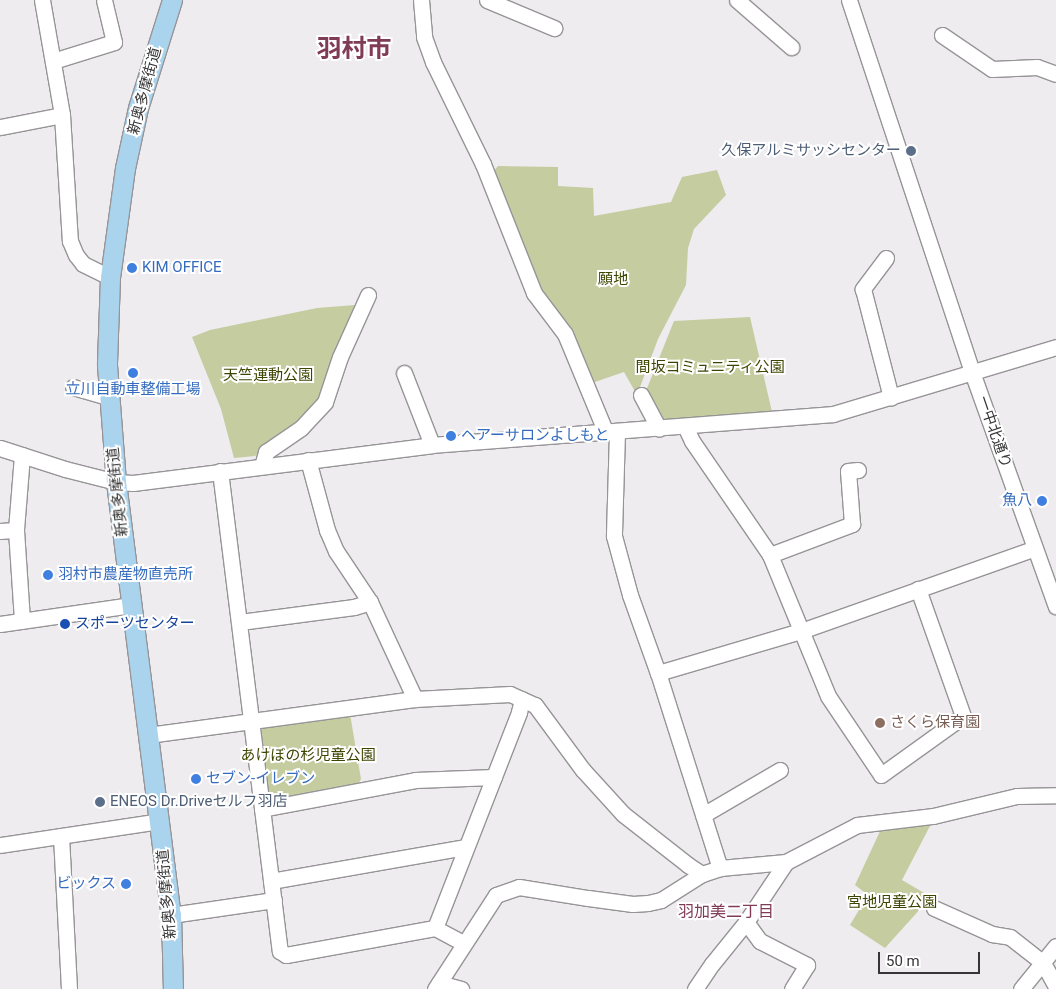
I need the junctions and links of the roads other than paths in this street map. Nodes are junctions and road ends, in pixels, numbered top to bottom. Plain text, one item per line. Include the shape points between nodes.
1 (42, 0) edge
2 (104, 0) edge
3 (172, 0) edge
4 (421, 0) edge
5 (487, 0) edge
6 (737, 0) edge
7 (853, 2) edge
8 (554, 28) dead end
9 (942, 36) dead end
10 (791, 47) dead end
11 (53, 61) junction
12 (1056, 74) edge
13 (62, 115) junction
14 (0, 127) edge
15 (886, 258) dead end
16 (110, 277) junction
17 (368, 295) dead end
18 (1056, 347) edge
19 (972, 372) junction
20 (404, 373) dead end
21 (73, 387) dead end
22 (641, 395) dead end
23 (108, 397) junction
24 (891, 397) junction
25 (685, 426) junction
26 (659, 429) junction
27 (612, 432) junction
28 (432, 445) junction
29 (0, 448) edge
30 (22, 455) junction
31 (308, 460) junction
32 (262, 466) junction
33 (858, 470) dead end
34 (220, 471) junction
35 (116, 482) junction
36 (16, 530) junction
37 (0, 531) edge
38 (1035, 548) junction
39 (770, 556) junction
40 (918, 588) junction
41 (370, 602) junction
42 (132, 605) junction
43 (1056, 606) edge
44 (22, 621) junction
45 (240, 622) junction
46 (0, 624) edge
47 (801, 631) junction
48 (658, 673) junction
49 (415, 699) junction
50 (522, 699) junction
51 (252, 720) junction
52 (148, 735) junction
53 (780, 770) dead end
54 (494, 777) junction
55 (1056, 795) edge
56 (262, 809) junction
57 (703, 815) junction
58 (160, 821) junction
59 (61, 836) junction
60 (0, 846) edge
61 (466, 847) junction
62 (786, 862) junction
63 (720, 868) junction
64 (702, 874) junction
65 (271, 881) junction
66 (274, 900) junction
67 (934, 908) dead end
68 (170, 915) junction
69 (746, 922) junction
70 (435, 928) junction
71 (463, 944) junction
72 (1056, 946) edge
73 (1043, 963) junction
74 (437, 986) edge
75 (1056, 986) edge
76 (69, 989) edge
77 (173, 989) edge
78 (461, 989) edge
79 (695, 989) edge
80 (792, 989) edge
81 (1021, 989) edge

1 - 11 street
2 - 11 street via 114,42
3 - 16 main road, 新奥多摩街道 via 138,108 125,168
4 - 27 street via 424,37 433,62 483,164 534,293 565,334
5 - 8 street
6 - 10 street
7 - 19 street, 一中北通り
9 - 12 street via 992,69 1038,67
11 - 13 street
13 - 14 street
13 - 16 street via 70,241 83,264
15 - 24 street via 864,289
16 - 23 main road, 新奥多摩街道
17 - 32 street via 340,357 325,402 300,428 266,452
18 - 19 street
19 - 24 street
19 - 38 street, 一中北通り
20 - 28 street
21 - 23 street
22 - 26 street
23 - 35 main road, 新奥多摩街道
24 - 25 street via 833,414
25 - 26 street
25 - 39 street
26 - 27 street
27 - 28 street
27 - 48 street via 614,536 630,595
28 - 31 street
29 - 30 street
30 - 35 street
30 - 36 street
31 - 32 street
31 - 41 street via 336,551
32 - 34 street
33 - 39 street via 848,471 852,524
34 - 35 street via 133,483
34 - 45 street
35 - 42 main road, 新奥多摩街道
36 - 37 street
36 - 44 street
38 - 40 street
38 - 43 street, 一中北通り
39 - 47 street
40 - 47 street
40 - 47 street via 963,716 881,776 828,696
41 - 45 street via 354,607
41 - 49 street
42 - 44 street
42 - 52 main road, 新奥多摩街道
44 - 46 street
45 - 51 street
47 - 48 street
48 - 57 street
49 - 50 street via 510,694
49 - 51 street
50 - 54 street
50 - 64 street via 534,706 583,770 623,814
51 - 52 street
51 - 56 street
52 - 58 main road, 新奥多摩街道
53 - 57 street
54 - 56 street via 415,780
54 - 61 street
55 - 62 street via 1017,796 933,816 857,826
56 - 65 street
57 - 63 street
58 - 59 street
58 - 68 main road, 新奥多摩街道
59 - 60 street
59 - 76 street
61 - 65 street
61 - 70 street
62 - 63 street
62 - 69 street
63 - 64 street
64 - 71 street via 661,900 648,903 519,887 496,894
65 - 66 street
66 - 68 street
66 - 70 street via 280,951 286,955
67 - 73 street via 992,934 1010,937
68 - 77 main road, 新奥多摩街道
69 - 79 street
69 - 80 street via 760,941 807,965
70 - 71 street
71 - 74 street
72 - 73 street
73 - 75 street
73 - 81 street
74 - 78 street

